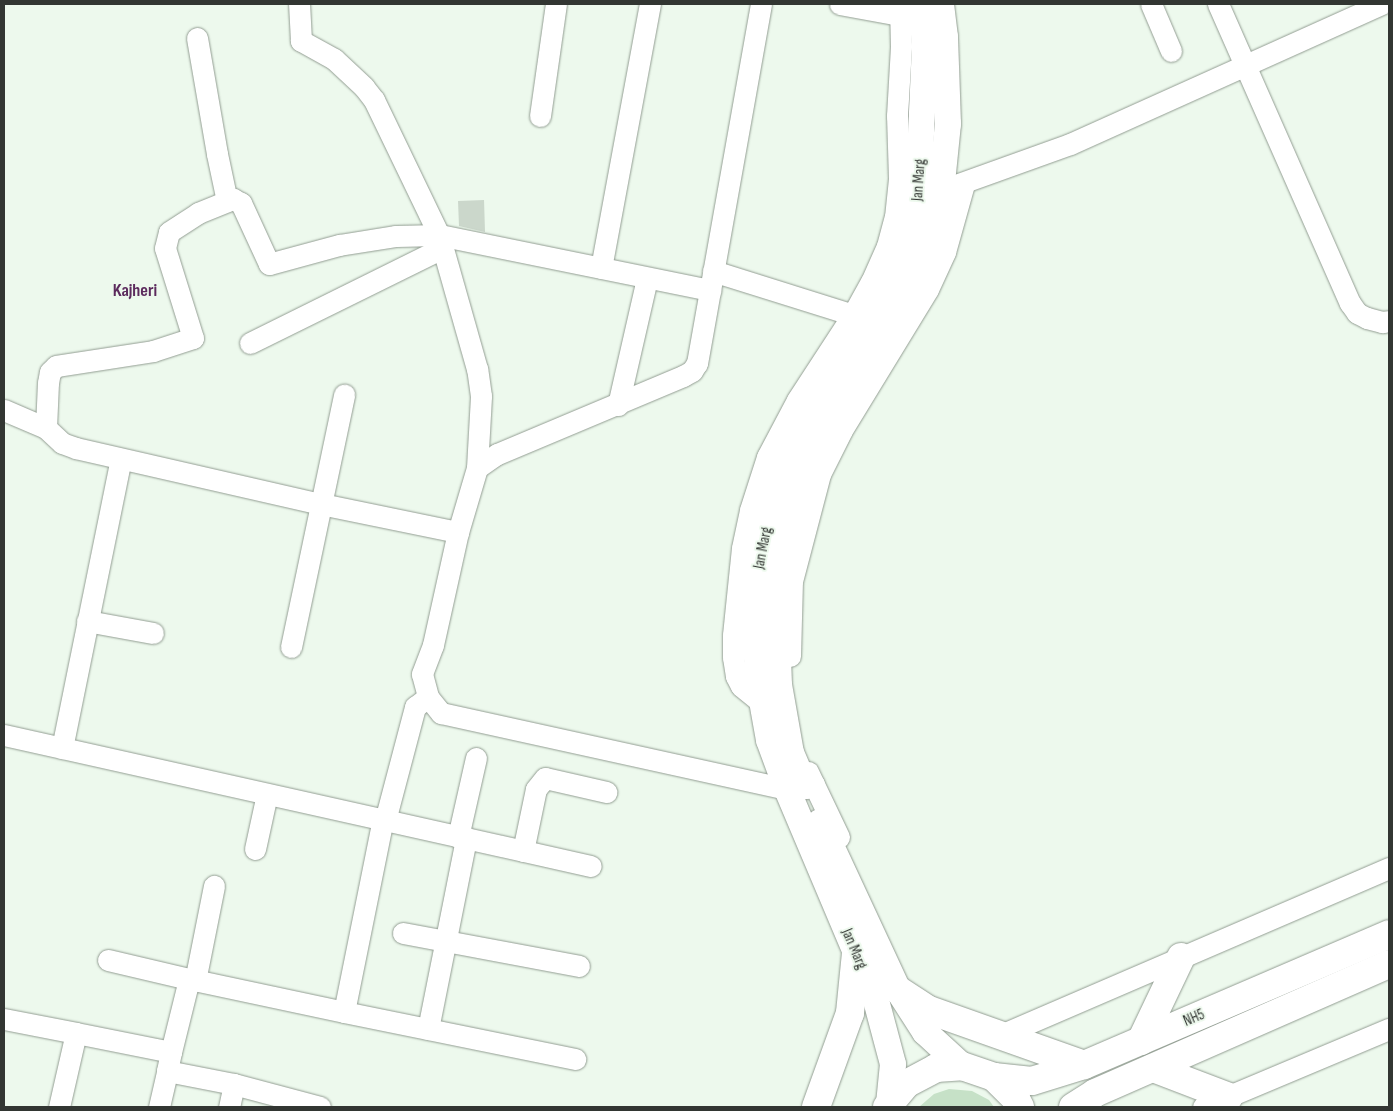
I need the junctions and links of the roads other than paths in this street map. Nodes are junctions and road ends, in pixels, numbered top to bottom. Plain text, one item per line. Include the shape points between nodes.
1 (299, 4) edge
2 (556, 4) edge
3 (650, 4) edge
4 (761, 4) edge
5 (840, 4) edge
6 (942, 4) edge
7 (1151, 4) edge
8 (1218, 4) edge
9 (1382, 4) edge
10 (907, 8) edge
11 (196, 38) dead end
12 (1171, 52) dead end
13 (1244, 64) junction
14 (540, 116) dead end
15 (953, 186) junction
16 (227, 201) junction
17 (440, 241) junction
18 (601, 268) junction
19 (647, 278) junction
20 (711, 281) junction
21 (862, 317) junction
22 (1389, 322) edge
23 (250, 343) dead end
24 (344, 395) dead end
25 (618, 405) junction
26 (4, 410) edge
27 (46, 428) junction
28 (121, 459) junction
29 (477, 468) junction
30 (321, 504) junction
31 (458, 532) junction
32 (87, 621) junction
33 (153, 633) dead end
34 (292, 647) dead end
35 (428, 698) junction
36 (4, 734) edge
37 (62, 748) junction
38 (476, 758) dead end
39 (802, 787) junction
40 (606, 792) dead end
41 (267, 794) junction
42 (382, 819) junction
43 (462, 838) junction
44 (255, 849) dead end
45 (523, 851) junction
46 (591, 866) dead end
47 (1389, 868) edge
48 (214, 886) dead end
49 (403, 933) dead end
50 (1389, 934) edge
51 (446, 941) junction
52 (856, 953) junction
53 (1181, 958) junction
54 (108, 960) dead end
55 (1389, 964) edge
56 (579, 966) dead end
57 (192, 980) junction
58 (894, 981) junction
59 (344, 1012) junction
60 (4, 1019) edge
61 (428, 1029) junction
62 (1389, 1029) edge
63 (76, 1033) junction
64 (1001, 1035) junction
65 (1141, 1041) junction
66 (575, 1059) dead end
67 (169, 1062) junction
68 (962, 1066) junction
69 (1084, 1066) junction
70 (1153, 1068) junction
71 (994, 1077) junction
72 (234, 1084) junction
73 (1229, 1096) junction
74 (1086, 1103) edge
75 (888, 1105) edge
76 (58, 1107) edge
77 (159, 1107) edge
78 (229, 1107) edge
79 (320, 1107) edge
80 (816, 1107) edge
81 (1020, 1107) edge
82 (1203, 1107) edge

1 - 17 street via 301,41 334,58 374,100
2 - 14 street
3 - 18 street
4 - 20 street
5 - 10 street
6 - 15 main road, Jan Marg
7 - 12 street
8 - 13 street
9 - 13 street
10 - 21 main road, Jan Marg via 924,44 918,200 906,255
11 - 16 street
13 - 15 street via 1174,99 1087,136
13 - 22 street via 1350,303 1367,318
15 - 39 main road, Jan Marg via 925,264 820,443 801,487 784,543 776,607 779,686 791,753
16 - 17 street via 233,199 241,203 269,264 339,245 396,236
16 - 27 street via 198,213 169,232 166,240 165,248 192,338 153,351 56,366 50,372 48,383
17 - 18 street
17 - 23 street
17 - 29 street via 477,370 481,396
18 - 19 street
19 - 20 street
19 - 25 street
20 - 21 street
20 - 25 street via 697,363 692,371
21 - 39 main road, Jan Marg via 799,434 774,498 760,556 754,620 762,703 769,740
24 - 30 street
25 - 29 street via 497,454
26 - 27 street
27 - 28 street via 62,443
28 - 30 street
28 - 32 street
29 - 31 street
30 - 31 street
30 - 34 street
31 - 35 street via 433,645 422,674
32 - 33 street
32 - 37 street
35 - 39 street via 441,713
35 - 42 street via 415,707 387,813
36 - 37 street
37 - 41 street
38 - 43 street
39 - 52 main road, Jan Marg
39 - 58 main road, Jan Marg
40 - 45 street via 544,778 536,789
41 - 42 street
41 - 44 street
42 - 43 street
42 - 59 street
43 - 45 street
43 - 51 street
45 - 46 street
47 - 53 street
48 - 57 street
49 - 51 street
50 - 65 highway, NH5 / NH5
51 - 56 street
51 - 61 street
52 - 75 main road, Jan Marg via 876,1000 893,1064
52 - 80 highway via 850,1013
53 - 64 street
53 - 65 highway
54 - 57 street
55 - 70 highway, NH5 / NH5
57 - 59 street
57 - 67 street
58 - 64 highway via 929,1010
58 - 68 main road, Jan Marg via 925,1032
59 - 61 street
60 - 63 street
61 - 66 street
62 - 73 street
63 - 67 street
63 - 76 street
64 - 69 highway
65 - 69 highway, NH5 / NH5
67 - 72 street
67 - 77 street
68 - 71 highway, NH5
68 - 75 highway, NH5 via 936,1068 928,1072 906,1084
69 - 71 highway, NH5 / NH5 via 1032,1080
70 - 73 highway
70 - 74 highway, NH5 / NH5
71 - 81 highway, NH5
72 - 78 street
72 - 79 street
73 - 82 street

